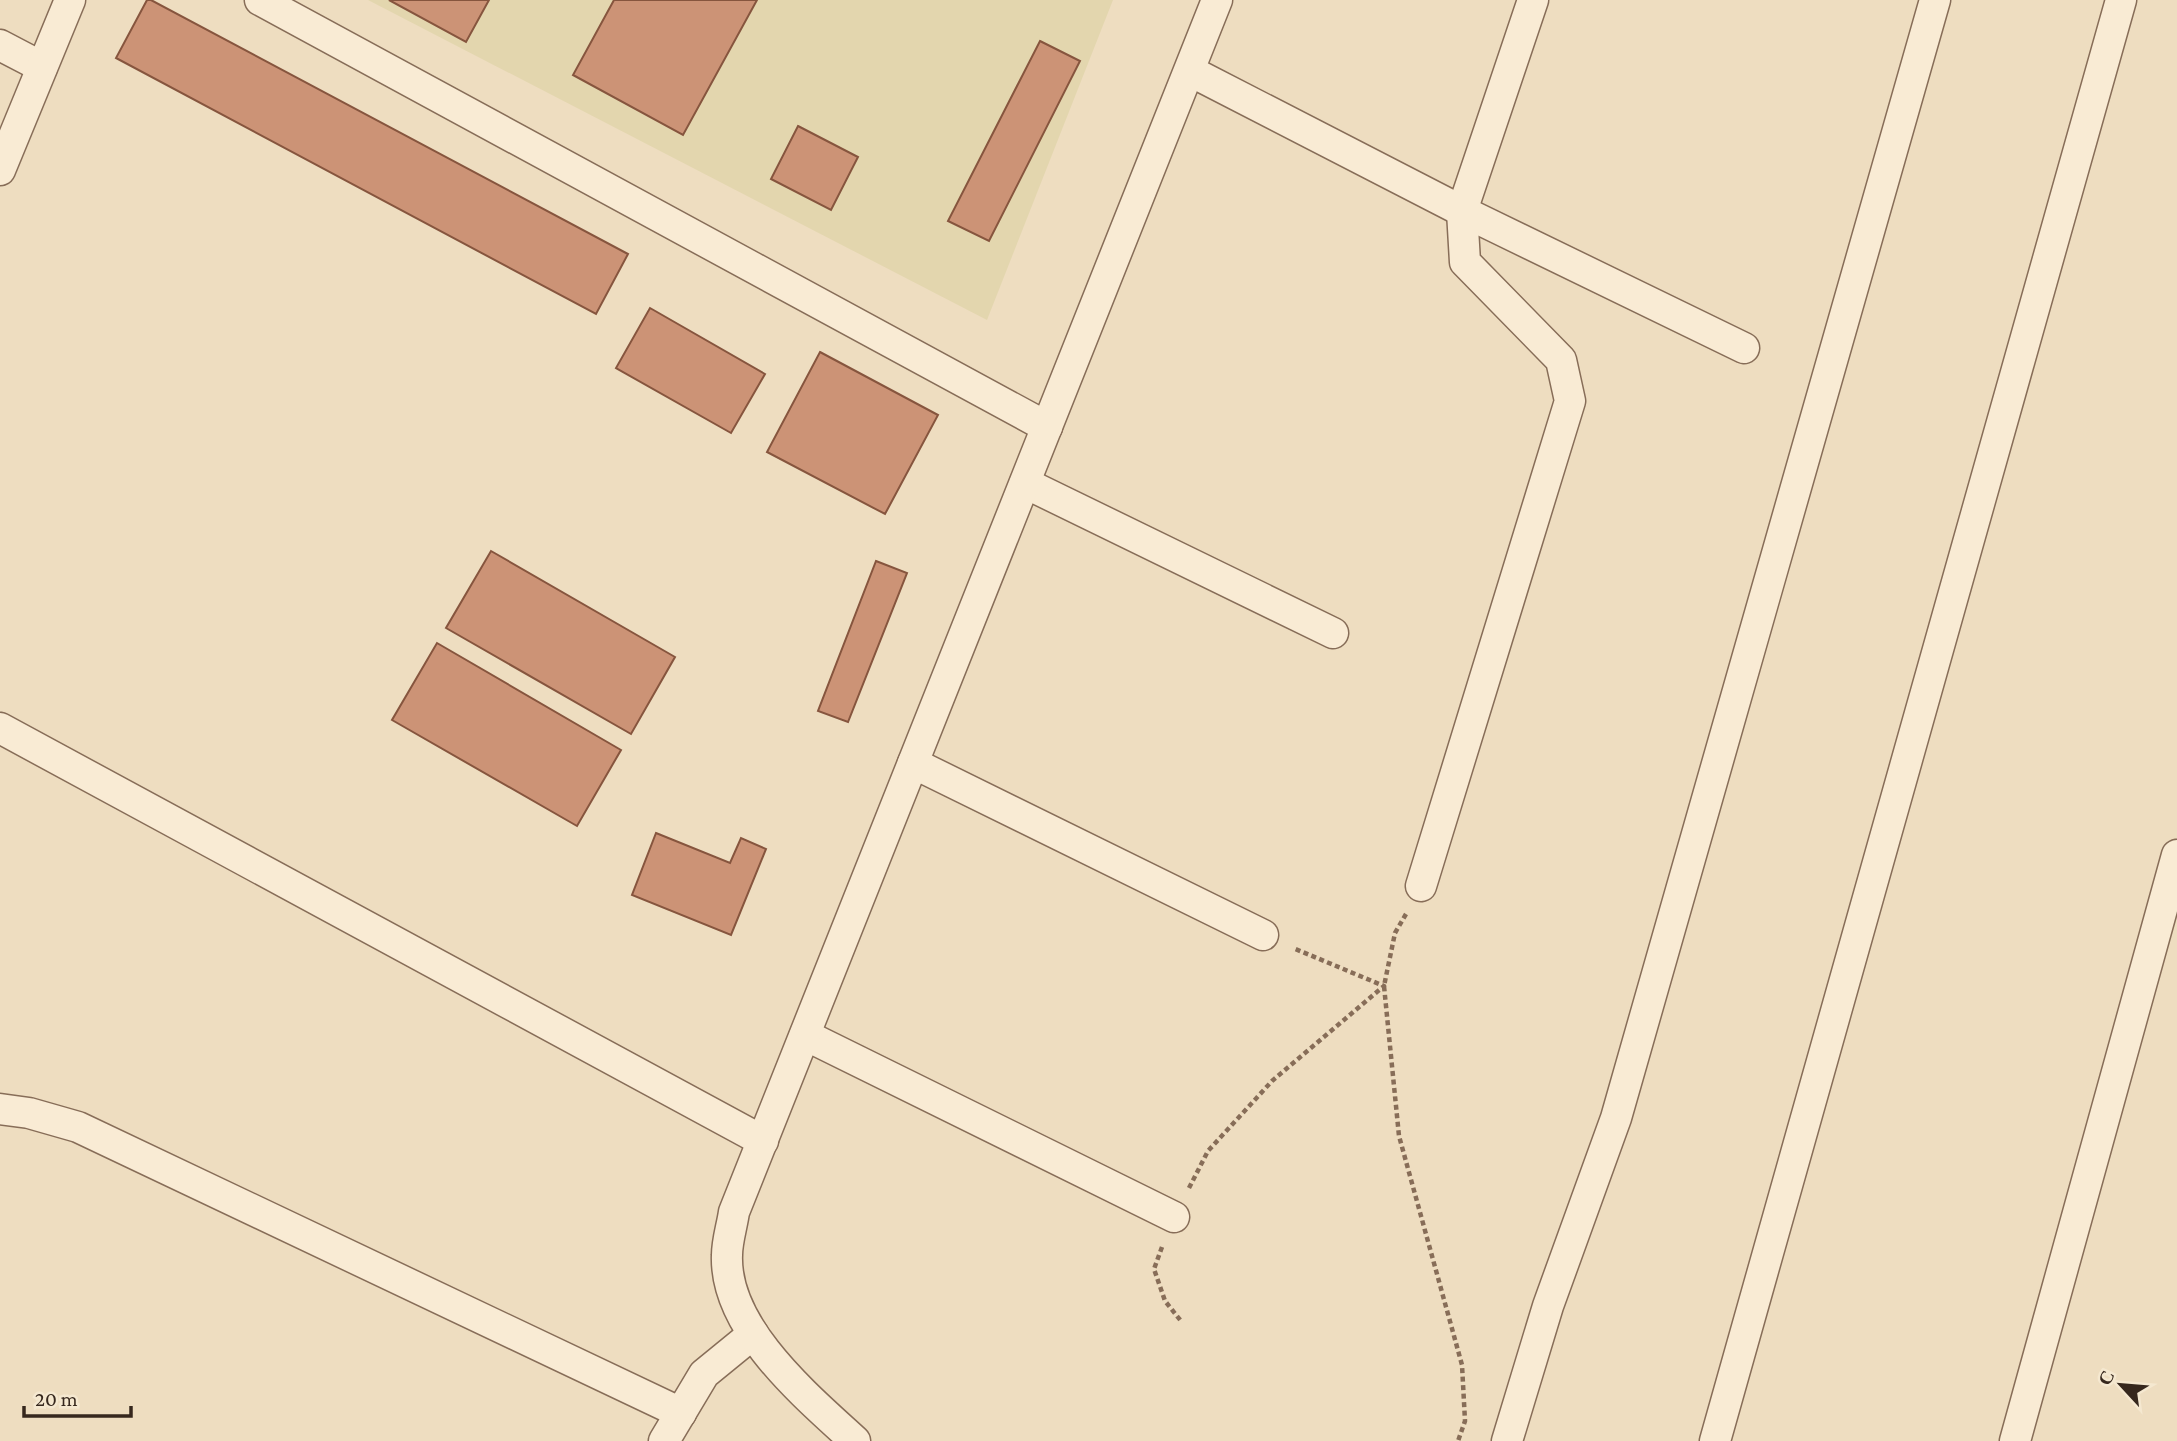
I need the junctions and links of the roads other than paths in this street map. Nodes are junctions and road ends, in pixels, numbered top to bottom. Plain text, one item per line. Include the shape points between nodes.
1 (70, 0) edge
2 (260, 0) edge
3 (1216, 0) edge
4 (1533, 0) edge
5 (1935, 0) edge
6 (2121, 0) edge
7 (0, 45) edge
8 (42, 67) junction
9 (1190, 71) junction
10 (0, 170) edge
11 (1462, 211) junction
12 (1744, 348) dead end
13 (1048, 427) junction
14 (1025, 483) junction
15 (1333, 634) dead end
16 (0, 728) edge
17 (914, 762) junction
18 (2177, 855) edge
19 (1421, 886) road end
20 (1263, 935) road end
21 (805, 1035) junction
22 (0, 1109) edge
23 (763, 1141) junction
24 (1174, 1217) road end
25 (753, 1334) junction
26 (681, 1413) junction
27 (664, 1441) edge
28 (855, 1441) edge
29 (1507, 1441) edge
30 (1715, 1441) edge
31 (2015, 1441) edge

1 - 8 street
2 - 13 street
3 - 9 street
4 - 11 street
5 - 29 street via 1616,1118 1548,1306
6 - 30 street
7 - 8 street
8 - 10 street
9 - 11 street
9 - 13 street
11 - 12 street
11 - 19 street via 1465,261 1561,360 1570,401
13 - 14 street
14 - 15 street
14 - 17 street
16 - 23 street
17 - 20 street
17 - 21 street
18 - 31 street
21 - 23 street
21 - 24 street
22 - 26 street via 78,1127
23 - 25 street via 734,1212 726,1255 732,1292
25 - 26 street via 704,1374
25 - 28 street via 801,1392
26 - 27 street

